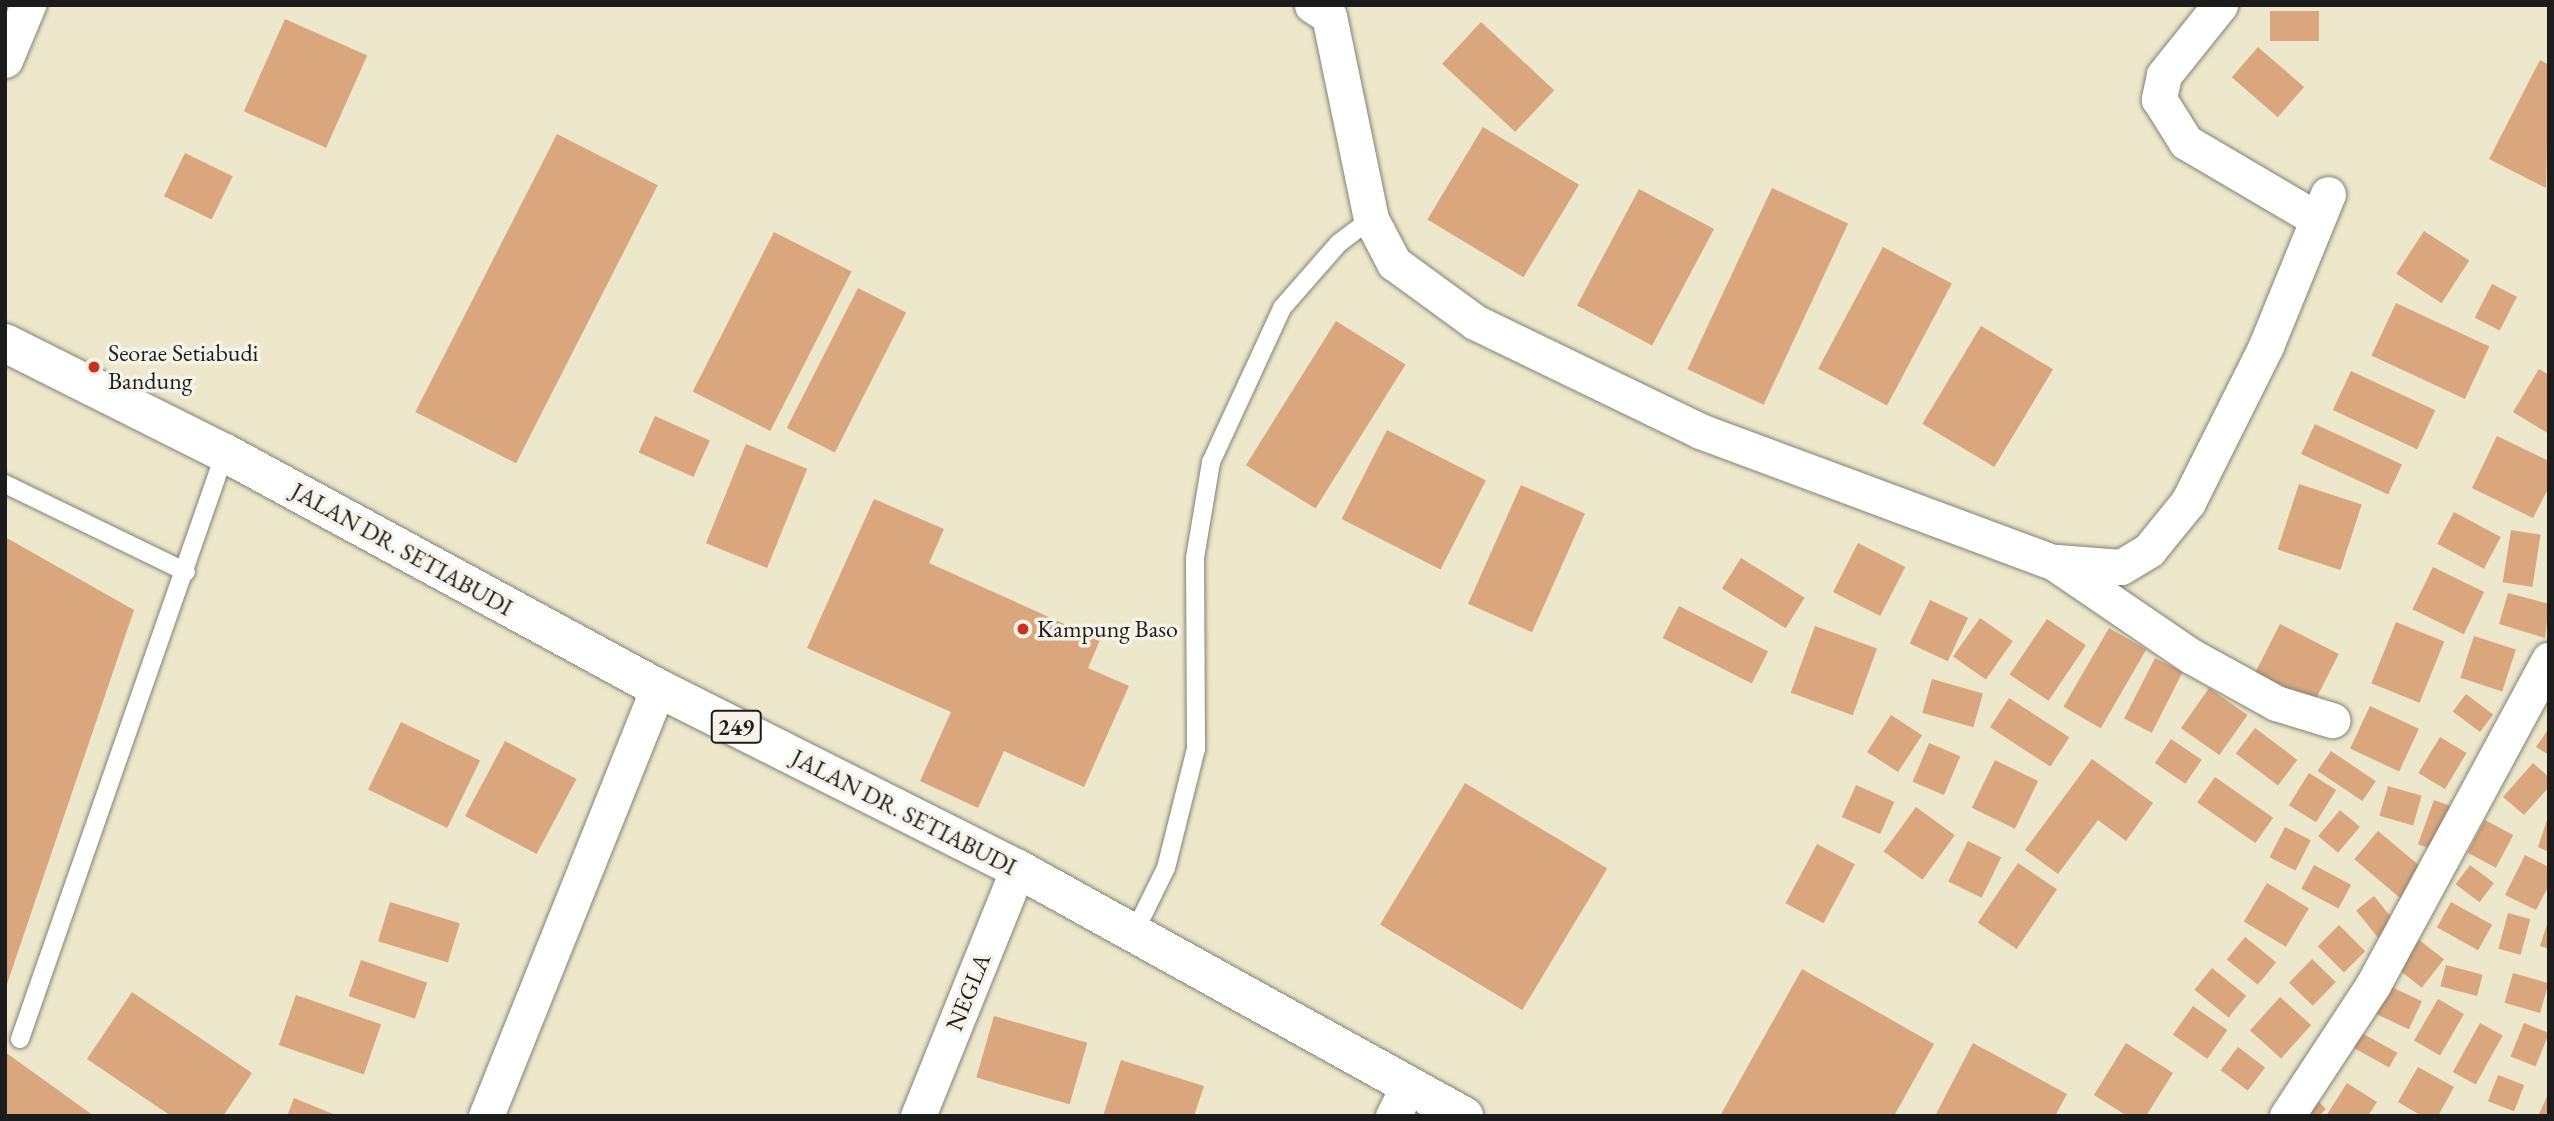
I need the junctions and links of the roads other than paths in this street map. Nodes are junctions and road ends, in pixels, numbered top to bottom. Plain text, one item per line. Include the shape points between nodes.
1 (28, 5) edge
2 (2220, 5) edge
3 (1325, 9) edge
4 (5, 60) edge
5 (1371, 219) junction
6 (5, 343) edge
7 (225, 453) junction
8 (5, 484) edge
9 (2053, 562) junction
10 (186, 572) junction
11 (2549, 660) edge
12 (658, 688) junction
13 (2332, 720) dead end
14 (1018, 869) junction
15 (1134, 933) junction
16 (20, 1039) dead end
17 (1401, 1100) edge
18 (486, 1116) edge
19 (918, 1116) edge
20 (1464, 1116) edge
21 (2287, 1116) edge

1 - 4 street
2 - 9 street via 2164,75 2159,99 2186,142 2321,206 2266,346 2188,502 2149,550 2121,568
3 - 5 street
5 - 9 street via 1394,263 1475,322 1700,431
5 - 15 lane via 1339,243 1282,308 1210,462 1195,558 1196,749 1166,867
6 - 7 main road, JALAN DR. SETIABUDI / 249
7 - 10 lane
7 - 12 main road, JALAN DR. SETIABUDI / 249
8 - 10 lane
9 - 13 street via 2191,656 2276,703
10 - 16 lane
11 - 21 street via 2373,985
12 - 14 main road, JALAN DR. SETIABUDI / 249
12 - 18 street
14 - 15 main road, JALAN DR. SETIABUDI / 249
14 - 19 street, NEGLA
15 - 17 main road, JALAN DR. SETIABUDI / 249
17 - 20 main road, JALAN DR. SETIABUDI / 249

